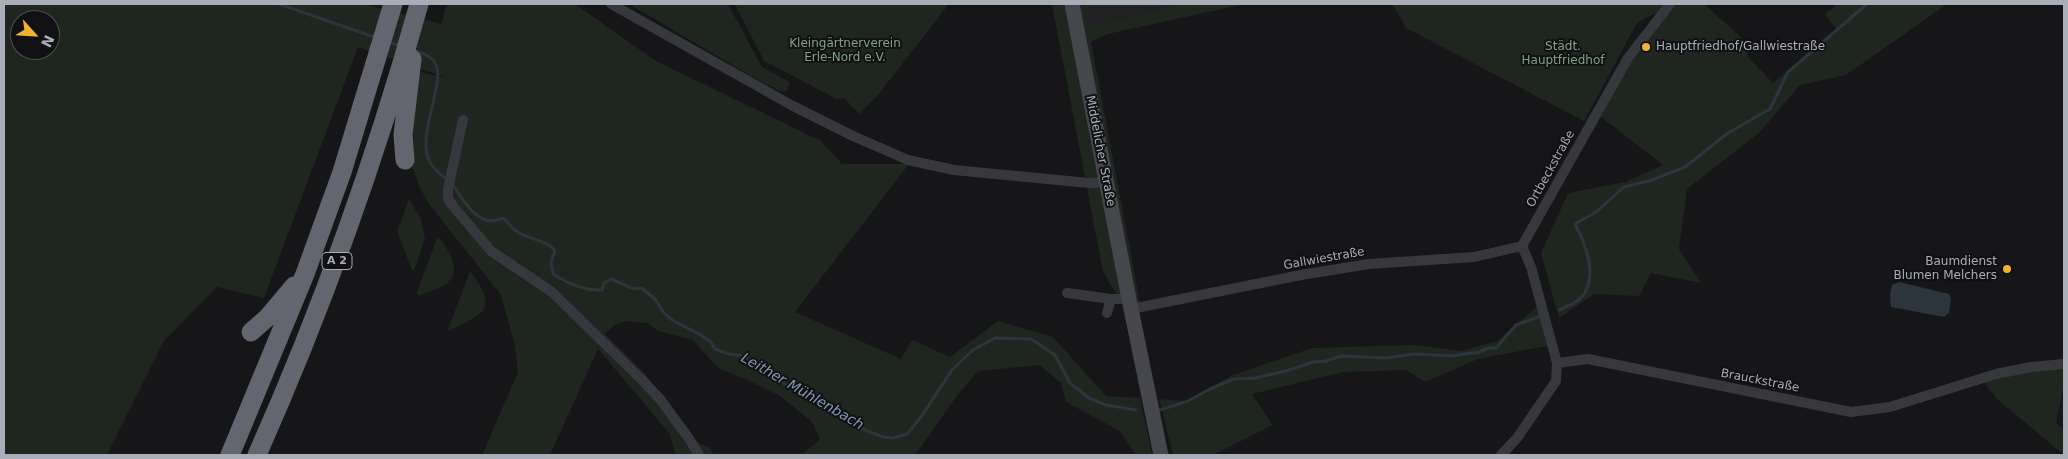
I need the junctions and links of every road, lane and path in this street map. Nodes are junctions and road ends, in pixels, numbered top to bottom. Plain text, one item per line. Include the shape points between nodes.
1 (393, 4) edge
2 (611, 4) edge
3 (1072, 4) edge
4 (1670, 4) edge
5 (419, 5) edge
6 (406, 63) junction
7 (463, 120) dead end
8 (405, 160) dead end
9 (1106, 182) junction
10 (1522, 246) junction
11 (305, 274) junction
12 (1067, 293) dead end
13 (1111, 300) junction
14 (1130, 304) junction
15 (1107, 313) dead end
16 (251, 332) dead end
17 (1557, 363) junction
18 (2064, 364) edge
19 (230, 455) edge
20 (257, 455) edge
21 (699, 455) edge
22 (1161, 455) edge
23 (1501, 455) edge

1 - 11 highway, A 2 via 342,172
2 - 9 street via 792,106 908,160 954,170
3 - 9 street, Middelicher Straße
4 - 10 street, Ortbeckstraße via 1628,58
5 - 6 highway
6 - 8 highway
6 - 20 highway, A 2 via 329,283
7 - 21 street via 448,199 491,252 552,292 640,378 660,399
9 - 14 street, Middelicher Straße
10 - 14 street, Gallwiestraße via 1474,257 1369,264
10 - 17 street via 1531,267
11 - 16 highway
11 - 19 highway, A 2
12 - 13 street
13 - 14 street
13 - 15 street
14 - 22 street, Middelicher Straße
17 - 18 street, Brauckstraße via 1588,359 1851,412 1890,407 1996,374
17 - 23 street via 1556,381 1546,398

